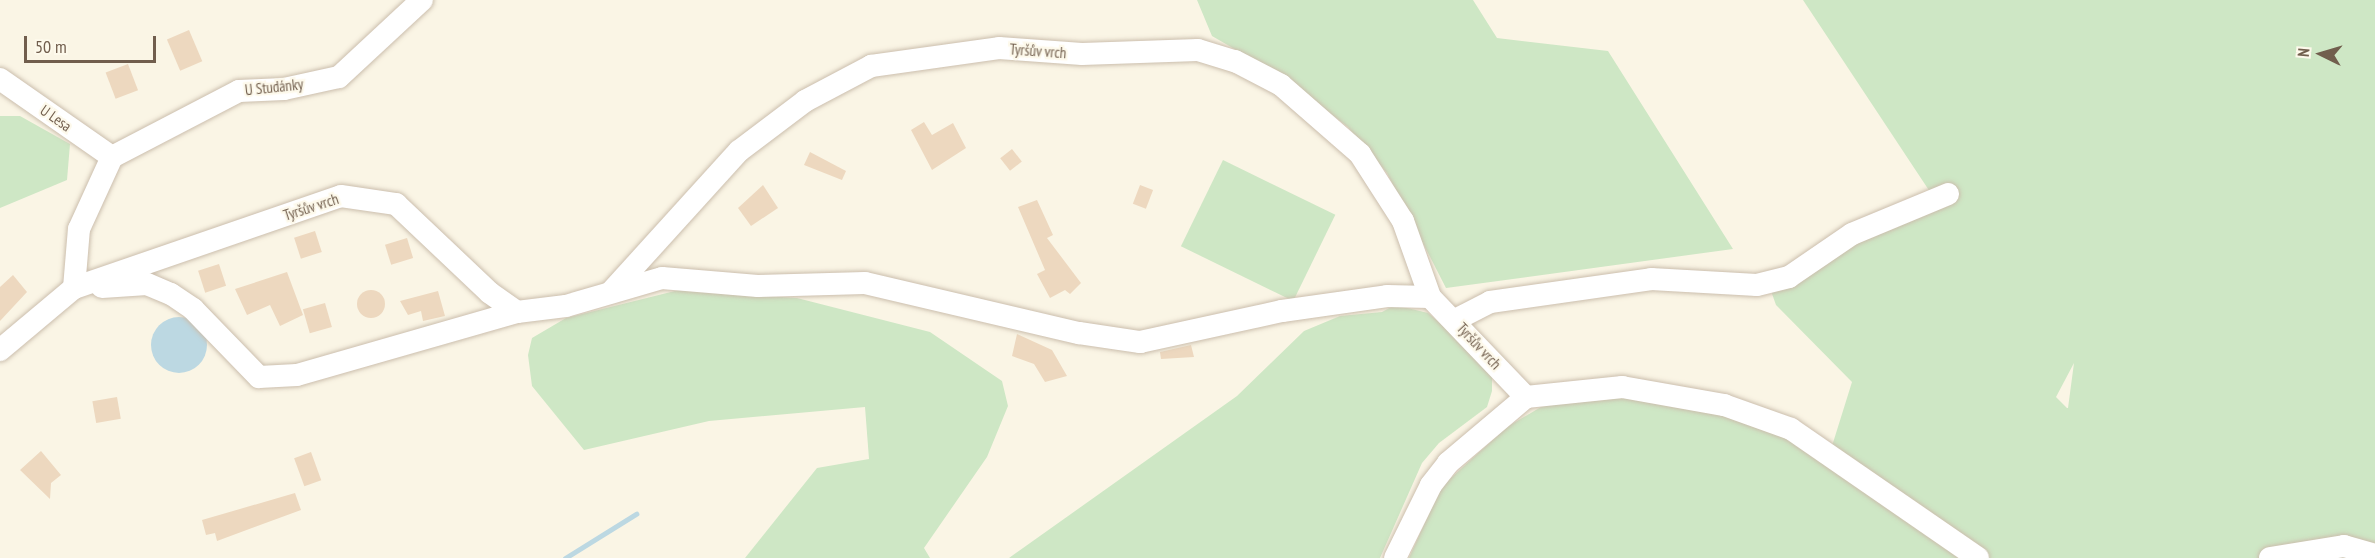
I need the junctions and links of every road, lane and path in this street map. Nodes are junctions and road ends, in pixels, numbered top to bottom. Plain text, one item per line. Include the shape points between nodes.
1 (422, 0) edge
2 (5, 88) edge
3 (112, 157) junction
4 (1948, 194) dead end
5 (74, 288) junction
6 (611, 292) junction
7 (1431, 297) junction
8 (517, 312) junction
9 (1455, 320) junction
10 (0, 350) edge
11 (1526, 396) junction
12 (2375, 555) edge
13 (1395, 558) edge
14 (1978, 558) edge
15 (2270, 558) edge

1 - 3 street, U Studánky via 339,77 284,89 239,91
2 - 3 street, U Lesa
3 - 5 street via 79,229
4 - 9 street via 1852,234 1789,277 1757,285 1651,279 1490,302
5 - 8 street via 147,284 171,294 194,309 259,377 297,375
5 - 8 street, Tyršův vrch via 341,196 362,196 396,204 490,293
5 - 10 street, Tyršův vrch
6 - 7 street via 662,278 758,286 885,285 1079,333 1140,342 1282,311 1388,296
6 - 7 street, Tyršův vrch via 739,151 805,101 871,66 999,48 1082,54 1175,48 1221,56 1281,85 1360,154 1402,221
6 - 8 street via 566,306
7 - 9 street, Tyršův vrch
9 - 11 street, Tyršův vrch
11 - 13 street via 1448,463 1431,485
11 - 14 street via 1622,387 1724,405 1780,425
12 - 15 street via 2344,546

